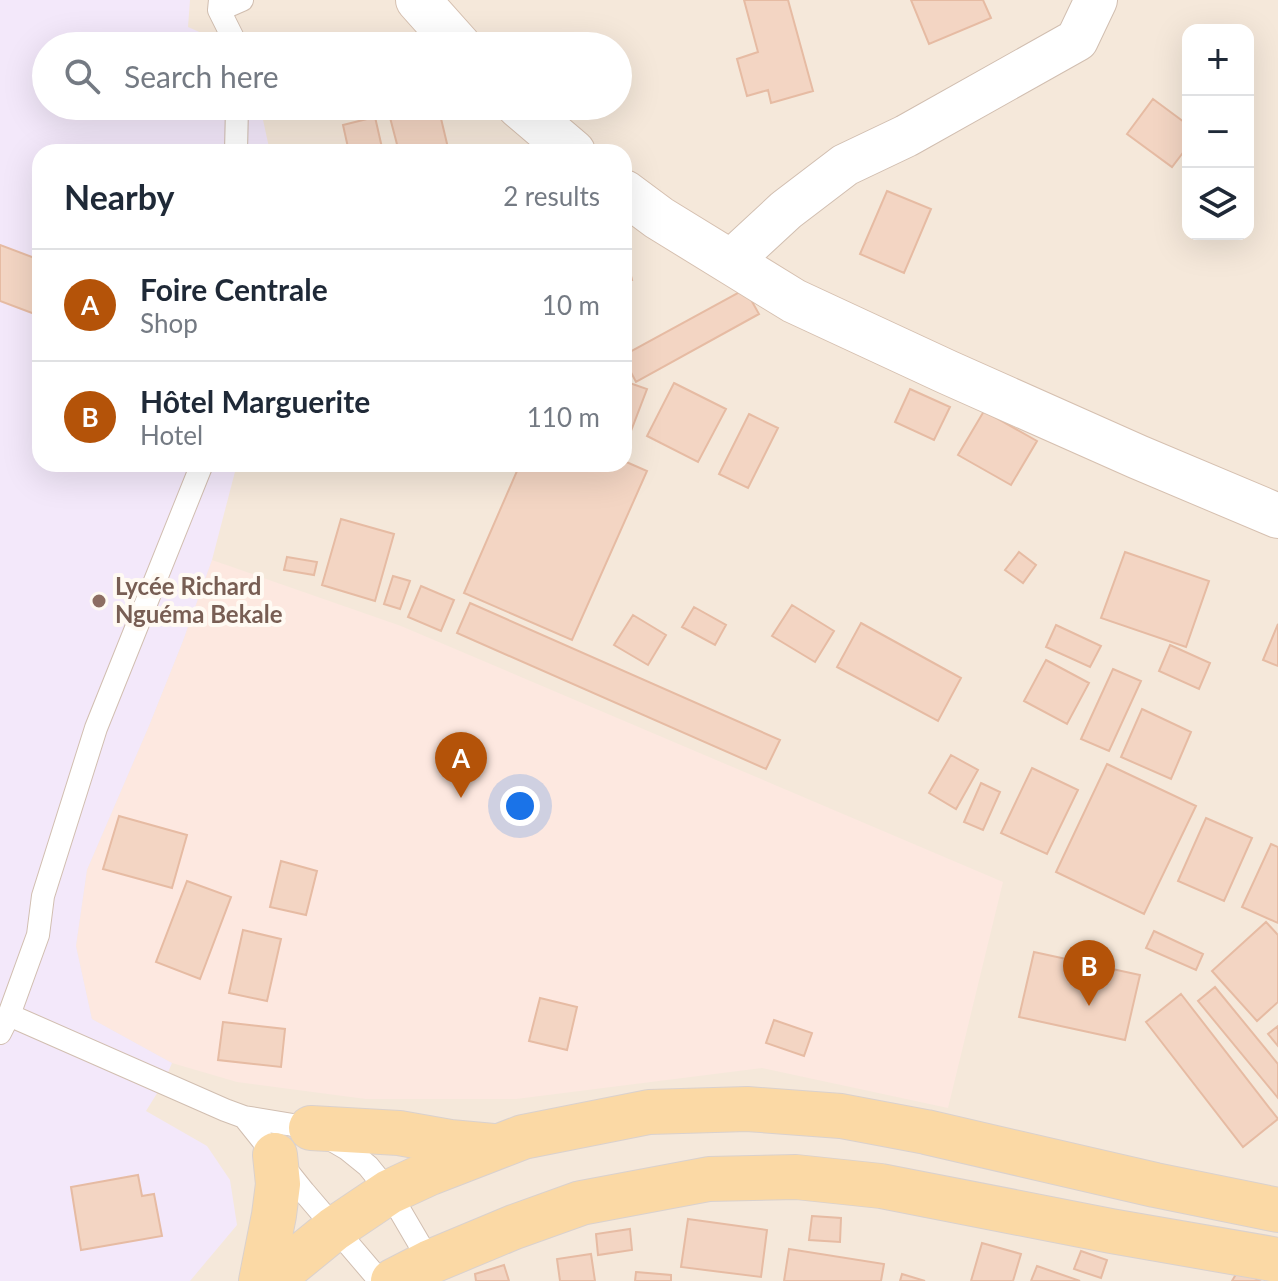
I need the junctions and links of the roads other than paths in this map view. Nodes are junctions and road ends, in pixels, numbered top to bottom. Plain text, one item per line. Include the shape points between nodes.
1 (242, 0) edge
2 (418, 0) edge
3 (1096, 0) edge
4 (220, 5) edge
5 (231, 32) edge
6 (447, 32) edge
7 (237, 120) edge
8 (535, 120) edge
9 (236, 144) edge
10 (564, 144) edge
11 (632, 198) edge
12 (731, 261) junction
13 (199, 472) edge
14 (1278, 516) edge
15 (5, 1024) edge
16 (244, 1117) junction
17 (311, 1128) junction
18 (499, 1146) junction
19 (275, 1155) junction
20 (389, 1192) junction
21 (1278, 1210) edge
22 (334, 1229) junction
23 (1278, 1260) edge
24 (412, 1272) edge
25 (261, 1281) edge
26 (270, 1281) edge
27 (380, 1281) edge

1 - 4 lane
2 - 6 main road
3 - 12 street via 1077,40 845,165
4 - 5 lane
7 - 9 lane
8 - 10 main road
11 - 12 main road
12 - 14 main road via 794,301
13 - 15 lane via 96,728 43,896 38,935
15 - 16 lane
16 - 17 lane
16 - 19 lane
17 - 18 main road
17 - 20 lane via 368,1166
18 - 20 main road
18 - 21 main road via 649,1112 747,1109 841,1116
19 - 22 lane
19 - 25 main road via 278,1184
20 - 22 main road
20 - 24 lane
22 - 26 main road
22 - 27 lane
23 - 24 main road via 881,1186 796,1177 709,1179 581,1203

